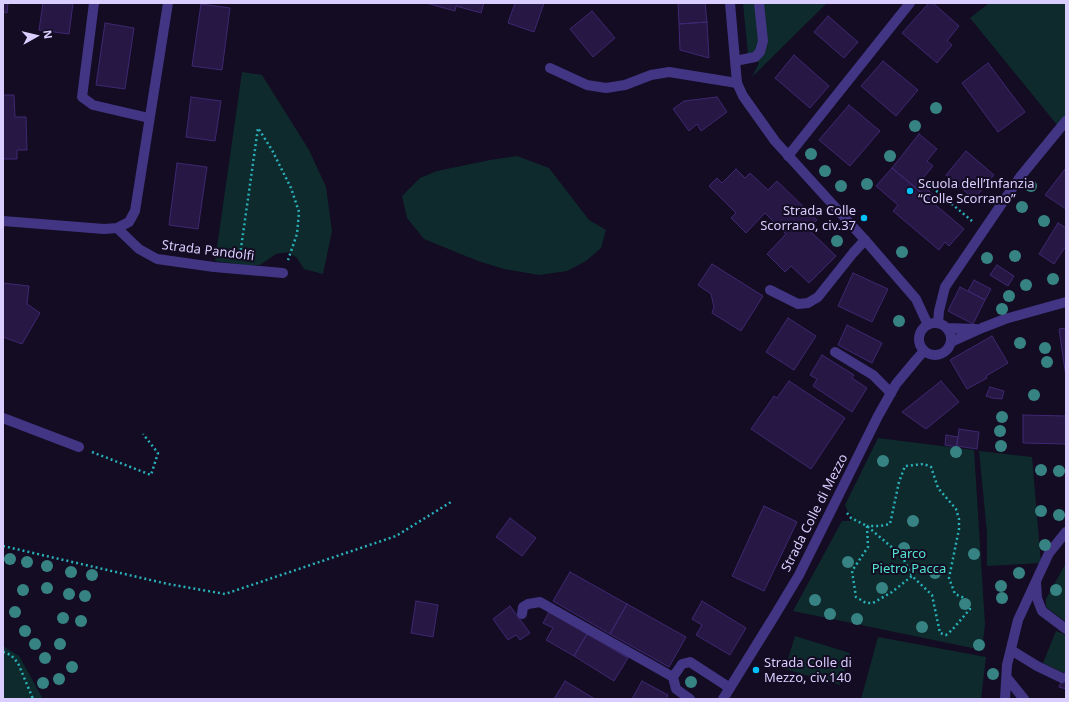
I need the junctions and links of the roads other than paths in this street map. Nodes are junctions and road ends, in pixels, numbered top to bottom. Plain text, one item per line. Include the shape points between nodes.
1 (94, 3) edge
2 (168, 3) edge
3 (730, 3) edge
4 (759, 3) edge
5 (910, 3) edge
6 (735, 61) junction
7 (550, 68) dead end
8 (737, 83) junction
9 (149, 118) junction
10 (1066, 121) edge
11 (788, 156) junction
12 (3, 221) edge
13 (117, 228) junction
14 (865, 240) junction
15 (283, 273) road end
16 (770, 290) dead end
17 (1066, 302) edge
18 (928, 325) junction
19 (942, 326) junction
20 (978, 329) junction
21 (951, 342) junction
22 (924, 351) junction
23 (835, 352) dead end
24 (891, 393) junction
25 (3, 418) edge
26 (79, 447) road end
27 (1066, 532) edge
28 (1036, 582) junction
29 (522, 614) dead end
30 (1066, 629) edge
31 (1011, 650) junction
32 (673, 677) junction
33 (1007, 678) junction
34 (1062, 678) dead end
35 (730, 688) junction
36 (690, 699) edge
37 (723, 699) edge
38 (1006, 699) edge
39 (1024, 699) edge

1 - 9 street via 82,97 92,105
2 - 9 street
3 - 6 street
4 - 6 street via 763,41 760,52 755,57
5 - 11 street
6 - 8 street
7 - 8 street via 587,85 606,88 669,72
8 - 11 street via 743,96
9 - 13 street via 135,211 129,222
10 - 19 street via 1020,177 945,287 940,311
11 - 14 street
12 - 13 street
13 - 15 street, Strada Pandolfi via 139,249 157,259
14 - 16 street via 818,297 808,303 798,304
14 - 18 street via 916,299
17 - 20 street
18 - 19 street
18 - 22 street via 919,339
19 - 20 street
19 - 21 street via 950,332
20 - 21 street
21 - 22 street via 948,350 940,355
22 - 24 street, Strada Colle di Mezzo
23 - 24 street via 873,375
24 - 35 street, Strada Colle di Mezzo via 799,575
25 - 26 street
27 - 28 street via 1049,553
28 - 30 street via 1037,598 1042,611
28 - 31 street via 1018,620
29 - 32 street via 523,607 540,602
31 - 33 street
31 - 34 street
32 - 35 street via 682,664 690,662
32 - 36 street via 676,689
33 - 38 street
33 - 39 street
35 - 37 street, Strada Colle di Mezzo

